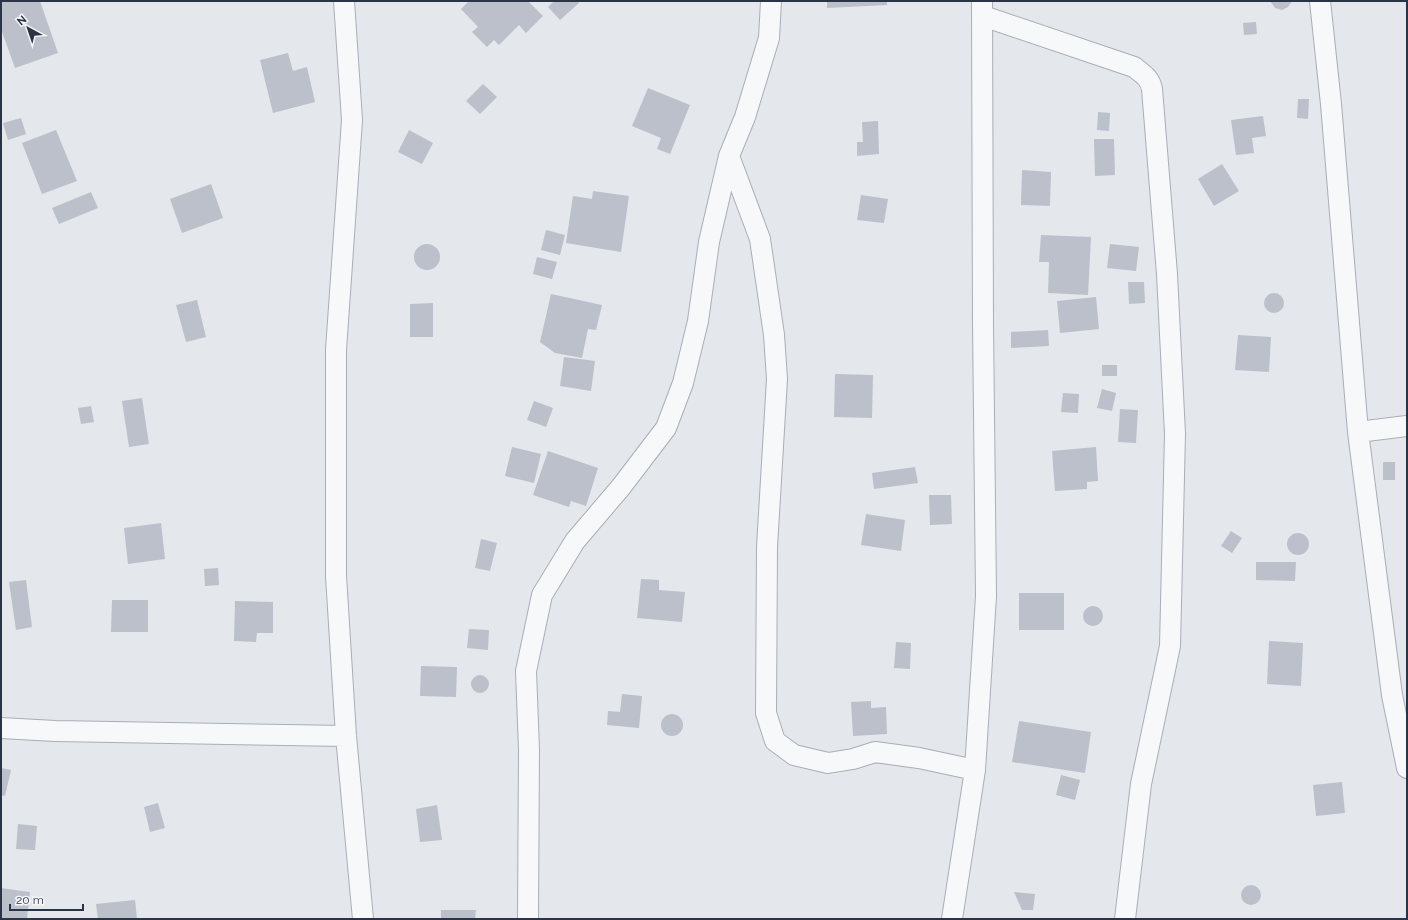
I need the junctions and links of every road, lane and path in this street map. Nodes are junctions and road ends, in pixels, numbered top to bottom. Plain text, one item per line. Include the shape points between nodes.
1 (344, 1) edge
2 (771, 1) edge
3 (1320, 1) edge
4 (982, 9) edge
5 (729, 156) junction
6 (1407, 426) edge
7 (1358, 432) junction
8 (1, 728) edge
9 (346, 736) junction
10 (1407, 768) edge
11 (975, 770) junction
12 (363, 919) edge
13 (528, 919) edge
14 (952, 919) edge
15 (1125, 919) edge

1 - 9 street via 352,120 336,350 336,576
2 - 5 street via 770,38 745,117
3 - 7 street
4 - 11 street via 986,596
4 - 15 street via 1134,67 1151,82 1167,274 1175,434 1170,646 1140,784
5 - 11 street via 760,239 774,335 777,379 767,547 766,713 775,741 794,755 828,762 853,759 875,752
5 - 13 street via 709,242 698,321 683,383 666,428 575,541 542,595 526,671 529,750
6 - 7 street
7 - 10 street via 1392,695
8 - 9 street
9 - 12 street
11 - 14 street

